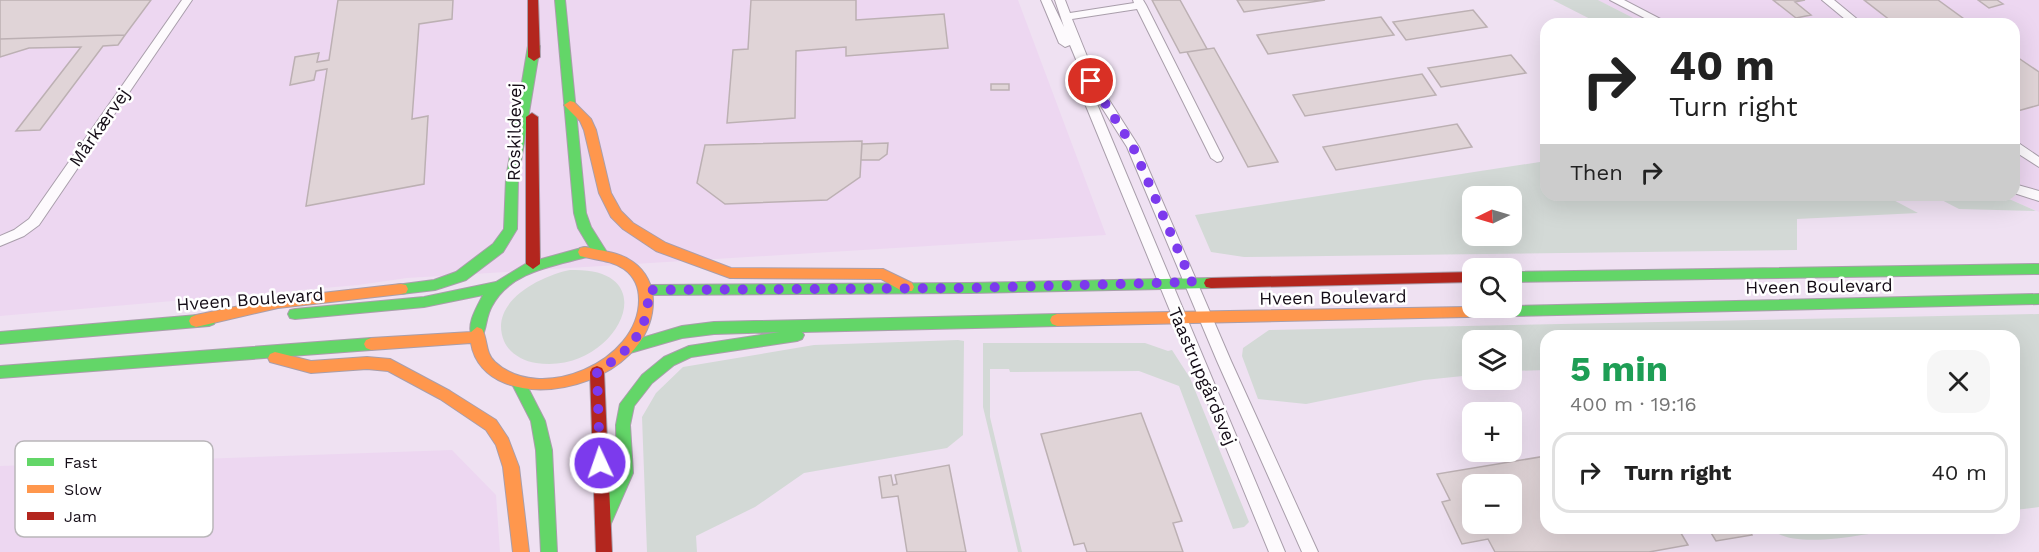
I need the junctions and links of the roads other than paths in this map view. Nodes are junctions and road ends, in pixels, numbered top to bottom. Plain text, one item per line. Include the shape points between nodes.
1 (187, 0) edge
2 (533, 0) edge
3 (560, 0) edge
4 (1046, 0) edge
5 (1060, 0) edge
6 (1615, 0) edge
7 (1827, 0) edge
8 (1139, 3) edge
9 (1065, 17) junction
10 (1652, 18) edge
11 (1850, 18) edge
12 (534, 46) junction
13 (570, 105) junction
14 (2020, 149) edge
15 (1217, 158) dead end
16 (2039, 163) edge
17 (2020, 190) edge
18 (2039, 196) edge
19 (0, 241) edge
20 (601, 254) junction
21 (533, 264) junction
22 (2039, 269) edge
23 (1522, 277) edge
24 (1462, 278) edge
25 (1192, 282) junction
26 (1165, 283) junction
27 (500, 286) junction
28 (908, 288) junction
29 (648, 290) junction
30 (2039, 299) edge
31 (1206, 317) junction
32 (1179, 318) junction
33 (196, 321) junction
34 (844, 325) junction
35 (476, 337) junction
36 (0, 338) edge
37 (630, 346) junction
38 (258, 354) junction
39 (0, 372) edge
40 (597, 372) junction
41 (518, 382) junction
42 (603, 523) junction
43 (521, 552) edge
44 (549, 552) edge
45 (604, 552) edge
46 (1277, 552) edge
47 (1310, 552) edge

1 - 19 street, Mårkærvej via 34,222
2 - 12 main road, Roskildevej
3 - 13 main road
4 - 26 street, Taastrupgårdsvej
5 - 9 street, Taastrupgårdsvej
6 - 10 street
7 - 11 street
8 - 9 street
8 - 15 street
9 - 25 street, Taastrupgårdsvej via 1091,81 1133,147
12 - 21 main road, Roskildevej
12 - 33 main road via 512,179 510,229 485,260 460,276 435,285 278,303
13 - 20 main road via 580,213
13 - 28 main road via 586,120 609,204 617,217 667,249 730,273 883,274
14 - 16 street
17 - 18 street
20 - 21 main road via 568,254
20 - 29 main road via 631,267
21 - 27 main road
22 - 23 main road, Hveen Boulevard
24 - 25 main road, Hveen Boulevard
25 - 26 main road, Hveen Boulevard
25 - 31 street, Taastrupgårdsvej
26 - 28 main road, Hveen Boulevard
26 - 32 street, Taastrupgårdsvej
27 - 33 main road, Hveen Boulevard via 449,300 399,306
27 - 35 main road via 482,311
28 - 29 main road, Hveen Boulevard
29 - 37 main road via 649,308 643,328
30 - 31 main road, Hveen Boulevard
31 - 32 main road, Hveen Boulevard
31 - 47 street, Taastrupgårdsvej
32 - 34 main road, Hveen Boulevard
32 - 46 street, Taastrupgårdsvej
33 - 36 main road, Hveen Boulevard
34 - 37 main road, Hveen Boulevard via 714,328
34 - 42 main road via 689,352 669,361 647,379 627,404 623,425 625,473
35 - 38 main road
35 - 41 main road via 488,365
37 - 40 main road
38 - 39 main road
38 - 43 main road via 311,367 390,365 445,394 491,425 503,443 511,467
40 - 41 main road via 553,384
40 - 42 main road
41 - 44 main road via 538,421 544,450
42 - 45 main road

